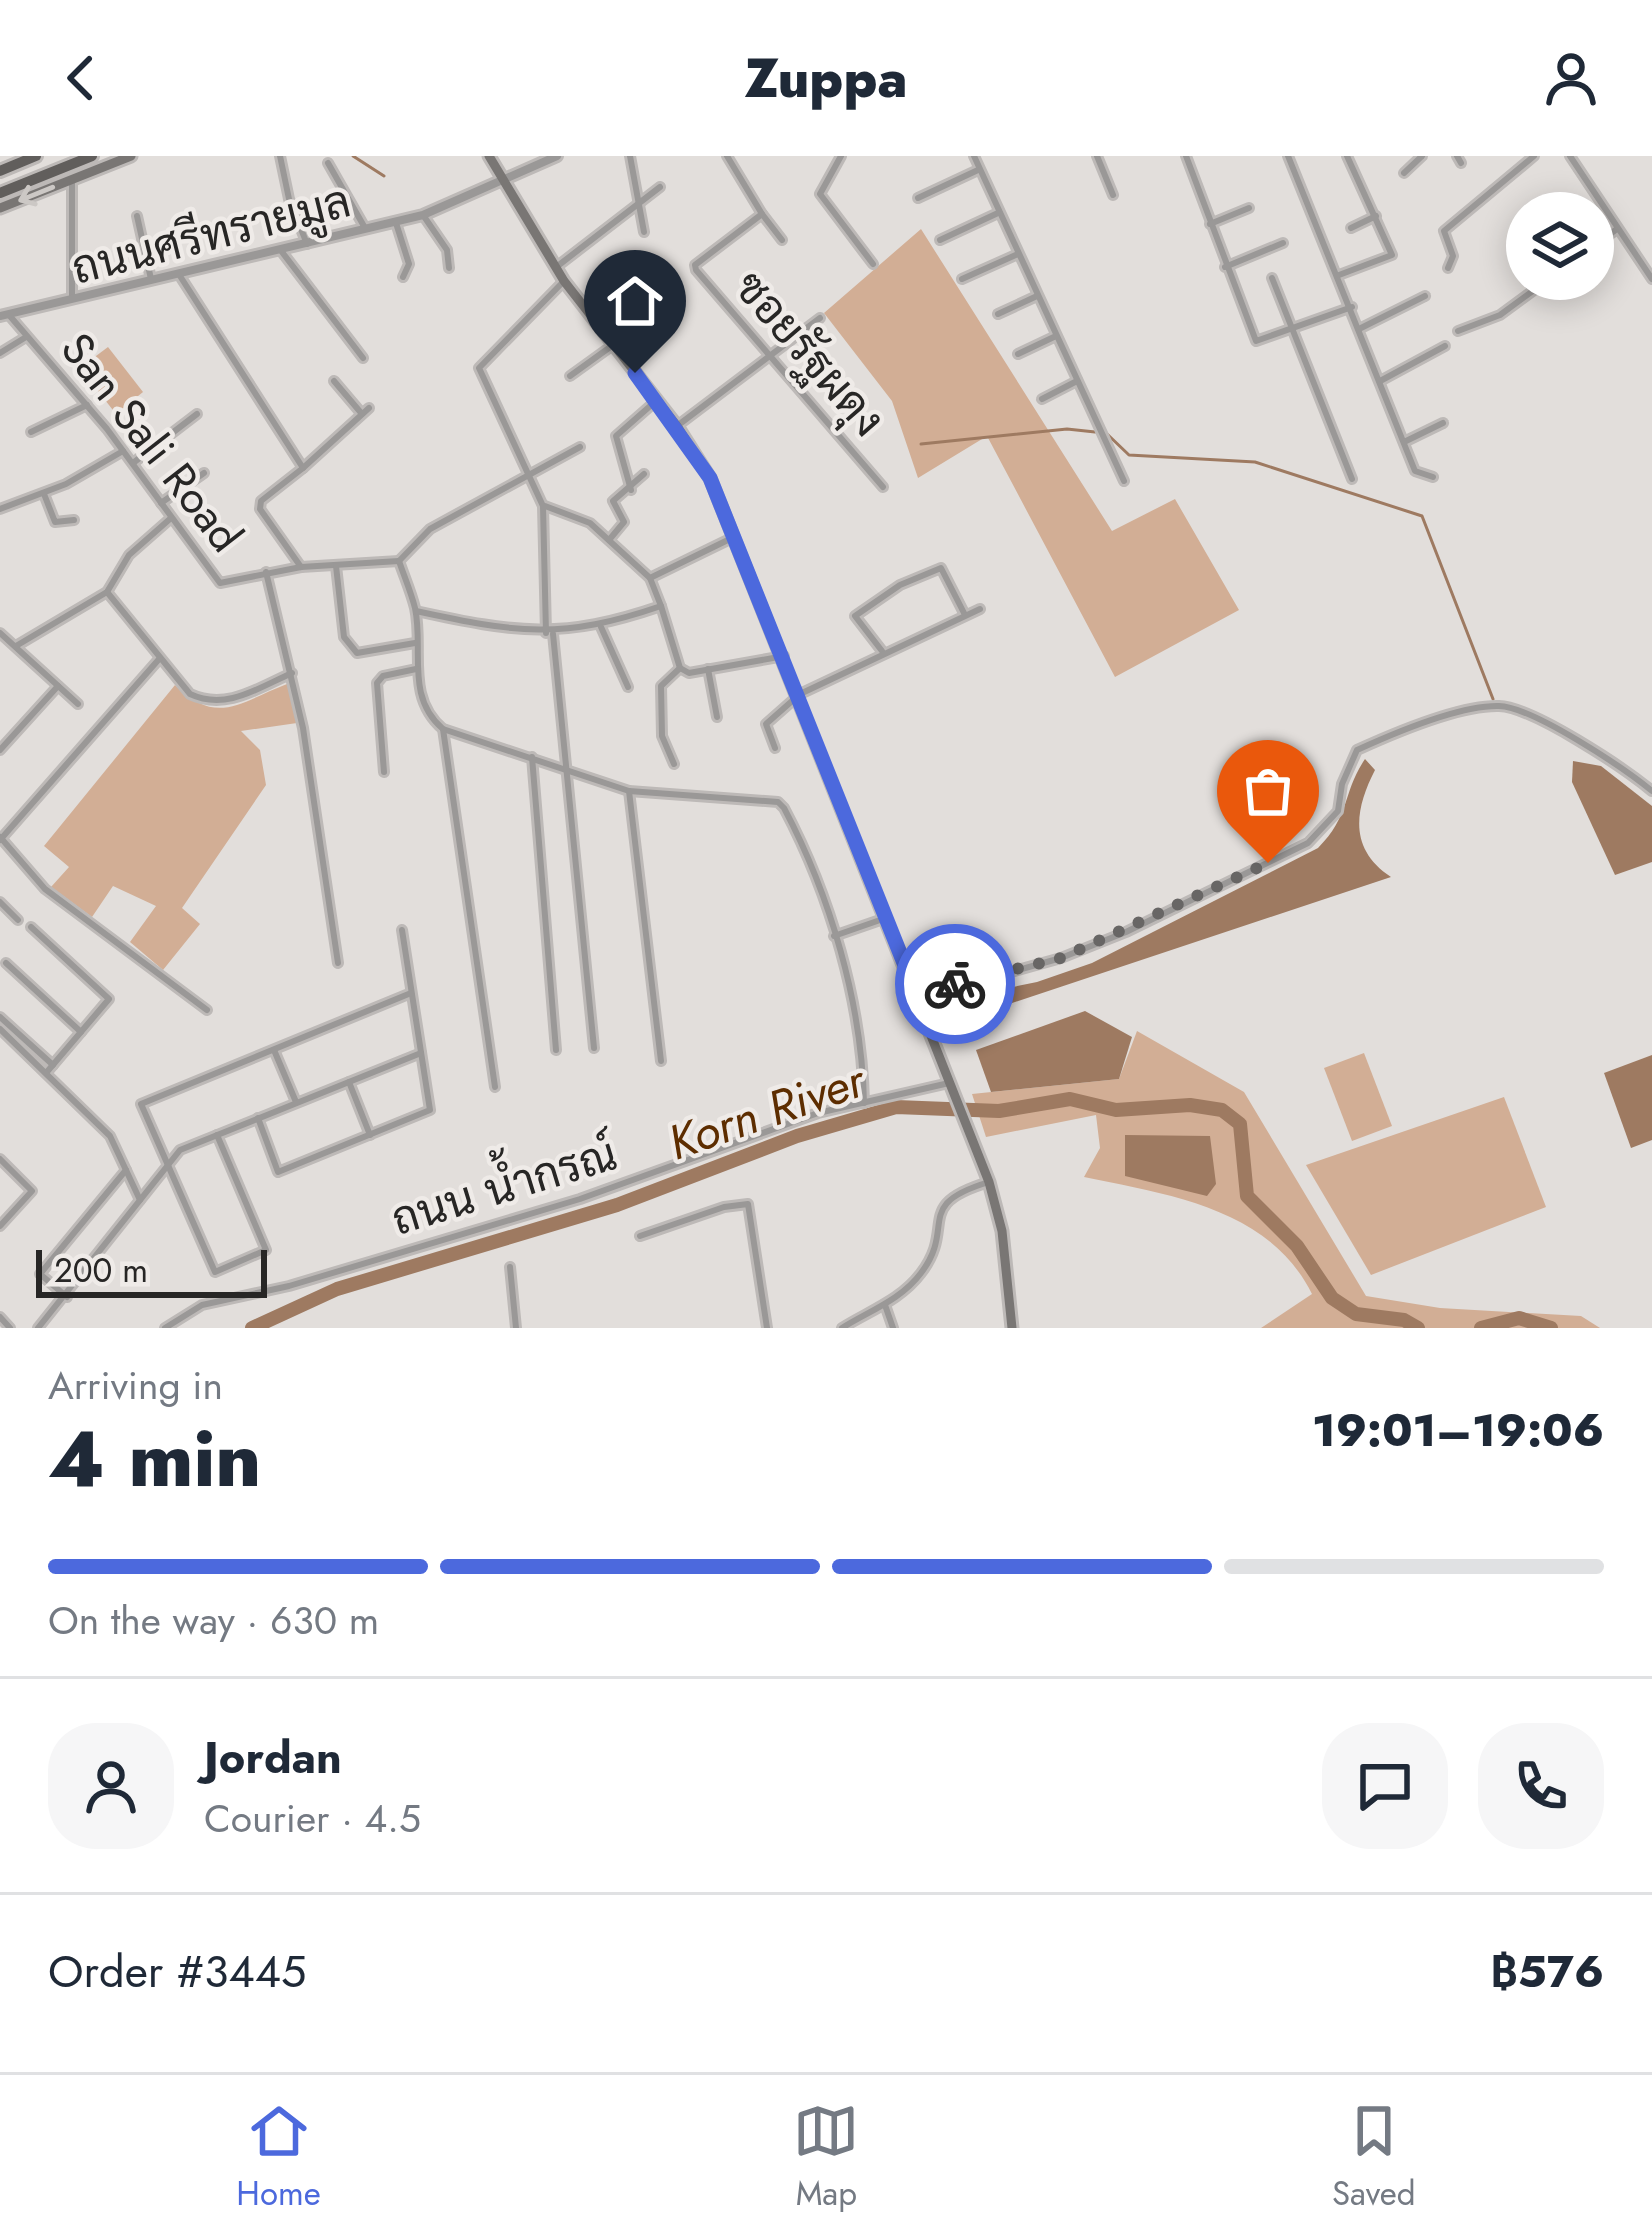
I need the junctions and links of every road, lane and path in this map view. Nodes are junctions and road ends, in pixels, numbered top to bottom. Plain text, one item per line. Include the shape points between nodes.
1 (37, 156) edge
2 (92, 156) edge
3 (131, 156) edge
4 (280, 156) edge
5 (489, 156) edge
6 (557, 156) edge
7 (630, 156) edge
8 (727, 156) edge
9 (841, 156) edge
10 (974, 156) edge
11 (1097, 156) edge
12 (1186, 156) edge
13 (1288, 156) edge
14 (1347, 156) edge
15 (1422, 156) edge
16 (1534, 156) edge
17 (1570, 156) edge
18 (328, 163) dead end
19 (0, 170) edge
20 (978, 170) junction
21 (1404, 173) dead end
22 (500, 177) junction
23 (71, 180) junction
24 (660, 187) dead end
25 (0, 193) edge
26 (1113, 195) dead end
27 (918, 198) dead end
28 (635, 205) junction
29 (0, 208) edge
30 (1249, 208) dead end
31 (998, 213) junction
32 (762, 214) junction
33 (423, 215) junction
34 (137, 216) dead end
35 (1376, 216) junction
36 (396, 223) junction
37 (1210, 224) junction
38 (1351, 228) dead end
39 (1617, 229) junction
40 (367, 230) junction
41 (1614, 231) edge
42 (644, 232) dead end
43 (782, 240) dead end
44 (940, 240) dead end
45 (1283, 243) dead end
46 (308, 246) junction
47 (282, 252) junction
48 (1018, 254) junction
49 (873, 264) dead end
50 (1225, 267) junction
51 (449, 268) dead end
52 (555, 268) junction
53 (1448, 268) dead end
54 (1339, 275) junction
55 (180, 276) junction
56 (403, 277) dead end
57 (1272, 278) dead end
58 (962, 279) dead end
59 (1652, 279) edge
60 (564, 281) junction
61 (152, 283) junction
62 (1037, 296) junction
63 (1425, 296) dead end
64 (1520, 300) edge
65 (72, 302) junction
66 (1352, 307) junction
67 (998, 314) dead end
68 (4, 315) edge
69 (820, 318) dead end
70 (1292, 328) junction
71 (1360, 328) junction
72 (1458, 331) dead end
73 (1056, 336) junction
74 (26, 337) junction
75 (613, 345) junction
76 (1445, 346) dead end
77 (0, 353) edge
78 (767, 354) junction
79 (1018, 354) dead end
80 (363, 358) dead end
81 (570, 376) dead end
82 (1382, 380) junction
83 (334, 381) dead end
84 (1077, 381) junction
85 (1042, 399) dead end
86 (657, 400) junction
87 (86, 405) junction
88 (197, 414) dead end
89 (1443, 423) dead end
90 (677, 426) junction
91 (31, 432) dead end
92 (1404, 442) junction
93 (580, 447) dead end
94 (123, 451) junction
95 (133, 463) junction
96 (303, 468) junction
97 (204, 472) dead end
98 (644, 474) dead end
99 (1433, 477) dead end
100 (527, 478) junction
101 (1352, 479) dead end
102 (1124, 481) dead end
103 (883, 488) dead end
104 (631, 490) junction
105 (44, 492) junction
106 (161, 503) junction
107 (543, 506) junction
108 (0, 508) edge
109 (171, 518) junction
110 (74, 520) dead end
111 (735, 536) junction
112 (610, 540) junction
113 (399, 561) junction
114 (301, 566) junction
115 (336, 566) junction
116 (266, 572) junction
117 (650, 578) junction
118 (107, 592) junction
119 (661, 606) junction
120 (980, 609) dead end
121 (416, 611) junction
122 (965, 615) junction
123 (601, 627) junction
124 (549, 634) junction
125 (3, 636) edge
126 (415, 644) junction
127 (0, 646) edge
128 (16, 646) junction
129 (882, 651) junction
130 (785, 656) junction
131 (160, 658) junction
132 (680, 668) junction
133 (416, 669) junction
134 (708, 669) junction
135 (292, 673) junction
136 (58, 685) junction
137 (628, 687) dead end
138 (800, 694) junction
139 (78, 704) dead end
140 (717, 717) dead end
141 (442, 729) junction
142 (775, 748) dead end
143 (0, 750) edge
144 (532, 757) junction
145 (674, 764) dead end
146 (565, 766) junction
147 (384, 772) dead end
148 (629, 791) junction
149 (1652, 791) edge
150 (0, 838) edge
151 (0, 902) edge
152 (887, 917) junction
153 (18, 920) dead end
154 (31, 926) dead end
155 (402, 930) dead end
156 (834, 936) junction
157 (6, 963) dead end
158 (338, 963) dead end
159 (411, 993) junction
160 (918, 998) junction
161 (207, 1010) dead end
162 (0, 1017) edge
163 (0, 1030) edge
164 (81, 1032) junction
165 (594, 1048) dead end
166 (274, 1049) junction
167 (556, 1050) dead end
168 (421, 1053) junction
169 (661, 1061) dead end
170 (53, 1065) junction
171 (46, 1073) junction
172 (349, 1082) junction
173 (951, 1082) junction
174 (495, 1087) dead end
175 (296, 1102) junction
176 (863, 1102) junction
177 (257, 1117) junction
178 (217, 1135) junction
179 (370, 1135) junction
180 (0, 1159) edge
181 (167, 1160) junction
182 (126, 1170) junction
183 (989, 1182) junction
184 (141, 1202) junction
185 (0, 1226) edge
186 (640, 1236) dead end
187 (510, 1267) dead end
188 (67, 1297) junction
189 (885, 1305) junction
190 (0, 1317) edge
191 (10, 1328) edge
192 (38, 1328) edge
193 (165, 1328) edge
194 (516, 1328) edge
195 (767, 1328) edge
196 (842, 1328) edge
197 (893, 1328) edge
198 (1012, 1328) edge

1 - 19 main road
2 - 25 main road
3 - 23 main road
4 - 46 street
5 - 22 main road
6 - 22 street, ถนนศรีทรายมูล
7 - 28 street
8 - 32 street, ซอยรัฐผดุง
9 - 49 street via 820,194
10 - 20 street
11 - 26 street
12 - 37 street
13 - 54 street
14 - 35 street
15 - 21 street
16 - 53 street via 1444,231 1454,256
17 - 39 street
18 - 40 street
20 - 27 street
20 - 31 street
22 - 33 street, ถนนศรีทรายมูล
22 - 52 main road
23 -> 29 main road
23 - 65 street
24 - 28 street
28 - 42 street
28 - 52 street
30 - 37 street
31 - 44 street
31 - 48 street
32 - 43 street
32 - 78 street, ซอยรัฐผดุง via 695,265
33 - 36 street, ถนนศรีทรายมูล
33 - 51 street via 447,250
34 - 61 street
35 - 38 street
35 - 54 street via 1392,255
36 - 40 street, ถนนศรีทรายมูล
36 - 56 street via 409,264
37 - 50 street
39 - 41 street
39 - 59 street
40 - 46 street, ถนนศรีทรายมูล
45 - 50 street
46 - 47 street, ถนนศรีทรายมูล
47 - 55 street, ถนนศรีทรายมูล
47 - 80 street
48 - 58 street
48 - 62 street
50 - 70 street via 1256,341
52 - 60 main road
54 - 66 street
55 - 61 street, ถนนศรีทรายมูล
55 - 96 street
57 - 70 street
60 - 75 main road
60 - 100 street via 479,368
61 - 65 street, ถนนศรีทรายมูล
62 - 67 street
62 - 73 street
63 - 71 street
64 - 72 street
65 - 68 street, ถนนศรีทรายมูล
66 - 70 street
66 - 71 street
68 - 74 street, San Sali Road
69 - 78 street
70 - 101 street
71 - 82 street
73 - 79 street
73 - 84 street
74 - 77 street
74 - 87 street, San Sali Road
75 - 81 street
75 - 86 main road
76 - 82 street
78 - 90 street
78 - 103 street, ซอยรัฐผดุง
82 - 92 street
83 - 96 street via 366,411
84 - 85 street
84 - 102 street
86 - 90 main road
86 - 104 street via 616,436
87 - 91 street
87 - 94 street, San Sali Road
88 - 95 street
89 - 92 street
90 - 111 main road
92 - 99 street via 1415,471
93 - 100 street
94 - 95 street, San Sali Road
94 - 105 street
95 - 106 street, San Sali Road
96 - 114 street via 260,509
97 - 106 street
98 - 104 street
100 - 107 street
100 - 113 street via 430,529
104 - 112 street via 613,502 624,523
105 - 108 street
105 - 110 street via 55,522
106 - 109 street, San Sali Road
107 - 112 street via 576,516
107 - 124 street
109 - 116 street, San Sali Road via 220,583
109 - 118 street via 129,555
111 - 117 street
111 - 130 main road
112 - 117 street
113 - 115 street, San Sali Road
113 - 121 street
114 - 115 street, San Sali Road
114 - 116 street, San Sali Road
115 - 126 street via 344,637 357,653
116 - 135 street
117 - 119 street
118 - 128 street
118 - 131 street
119 - 123 street
119 - 132 street
120 - 122 street
121 - 124 street
121 - 126 street
122 - 129 street
122 - 129 street via 941,568 900,585 855,616
123 - 124 street
123 - 137 street
124 - 146 street
125 - 127 street
125 - 128 street
126 - 133 street
128 - 136 street
129 - 138 street
130 - 134 street
130 - 138 main road
131 - 135 street via 190,694 209,703
131 - 150 street
132 - 134 street
132 - 145 street via 661,686 662,736
133 - 141 street via 426,709
133 - 147 street via 377,683
134 - 140 street
135 - 158 street
136 - 139 street
136 - 143 street
138 - 142 street via 766,724
138 - 152 main road
141 - 144 street
141 - 174 street
144 - 146 street
144 - 167 street
146 - 148 street
146 - 165 street
148 - 156 street via 778,802 819,879
148 - 169 street
149 - 160 street via 1527,713 1498,706 1422,724 1357,750 1338,811 1308,843 1061,958
150 - 161 street via 45,889
151 - 153 street
152 - 156 street
152 - 160 main road
154 - 164 street via 109,999
155 - 159 street
156 - 176 street via 863,1066
157 - 164 street
159 - 166 street
159 - 168 street
160 - 173 main road
162 - 170 street
163 - 171 street
164 - 170 street
166 - 175 street
166 - 181 street via 141,1104
168 - 172 street
168 - 179 street via 430,1110
170 - 171 street
171 - 182 street via 106,1131
172 - 175 street
172 - 179 street
173 - 176 street, ถนน น้ำกรณ์
173 - 183 main road
175 - 177 street
176 - 193 street, ถนน น้ำกรณ์ via 561,1205 202,1305
177 - 178 street
177 - 179 street via 278,1172
178 - 181 street
178 - 181 street via 266,1250 214,1272
180 - 185 street via 32,1189
181 - 184 street
182 - 184 street
182 - 188 street via 40,1274
183 - 189 street via 943,1204 934,1254
183 - 198 main road
184 - 188 street
186 - 195 street via 748,1204
187 - 194 street
188 - 192 street
189 - 196 street
189 - 197 street
190 - 191 street

